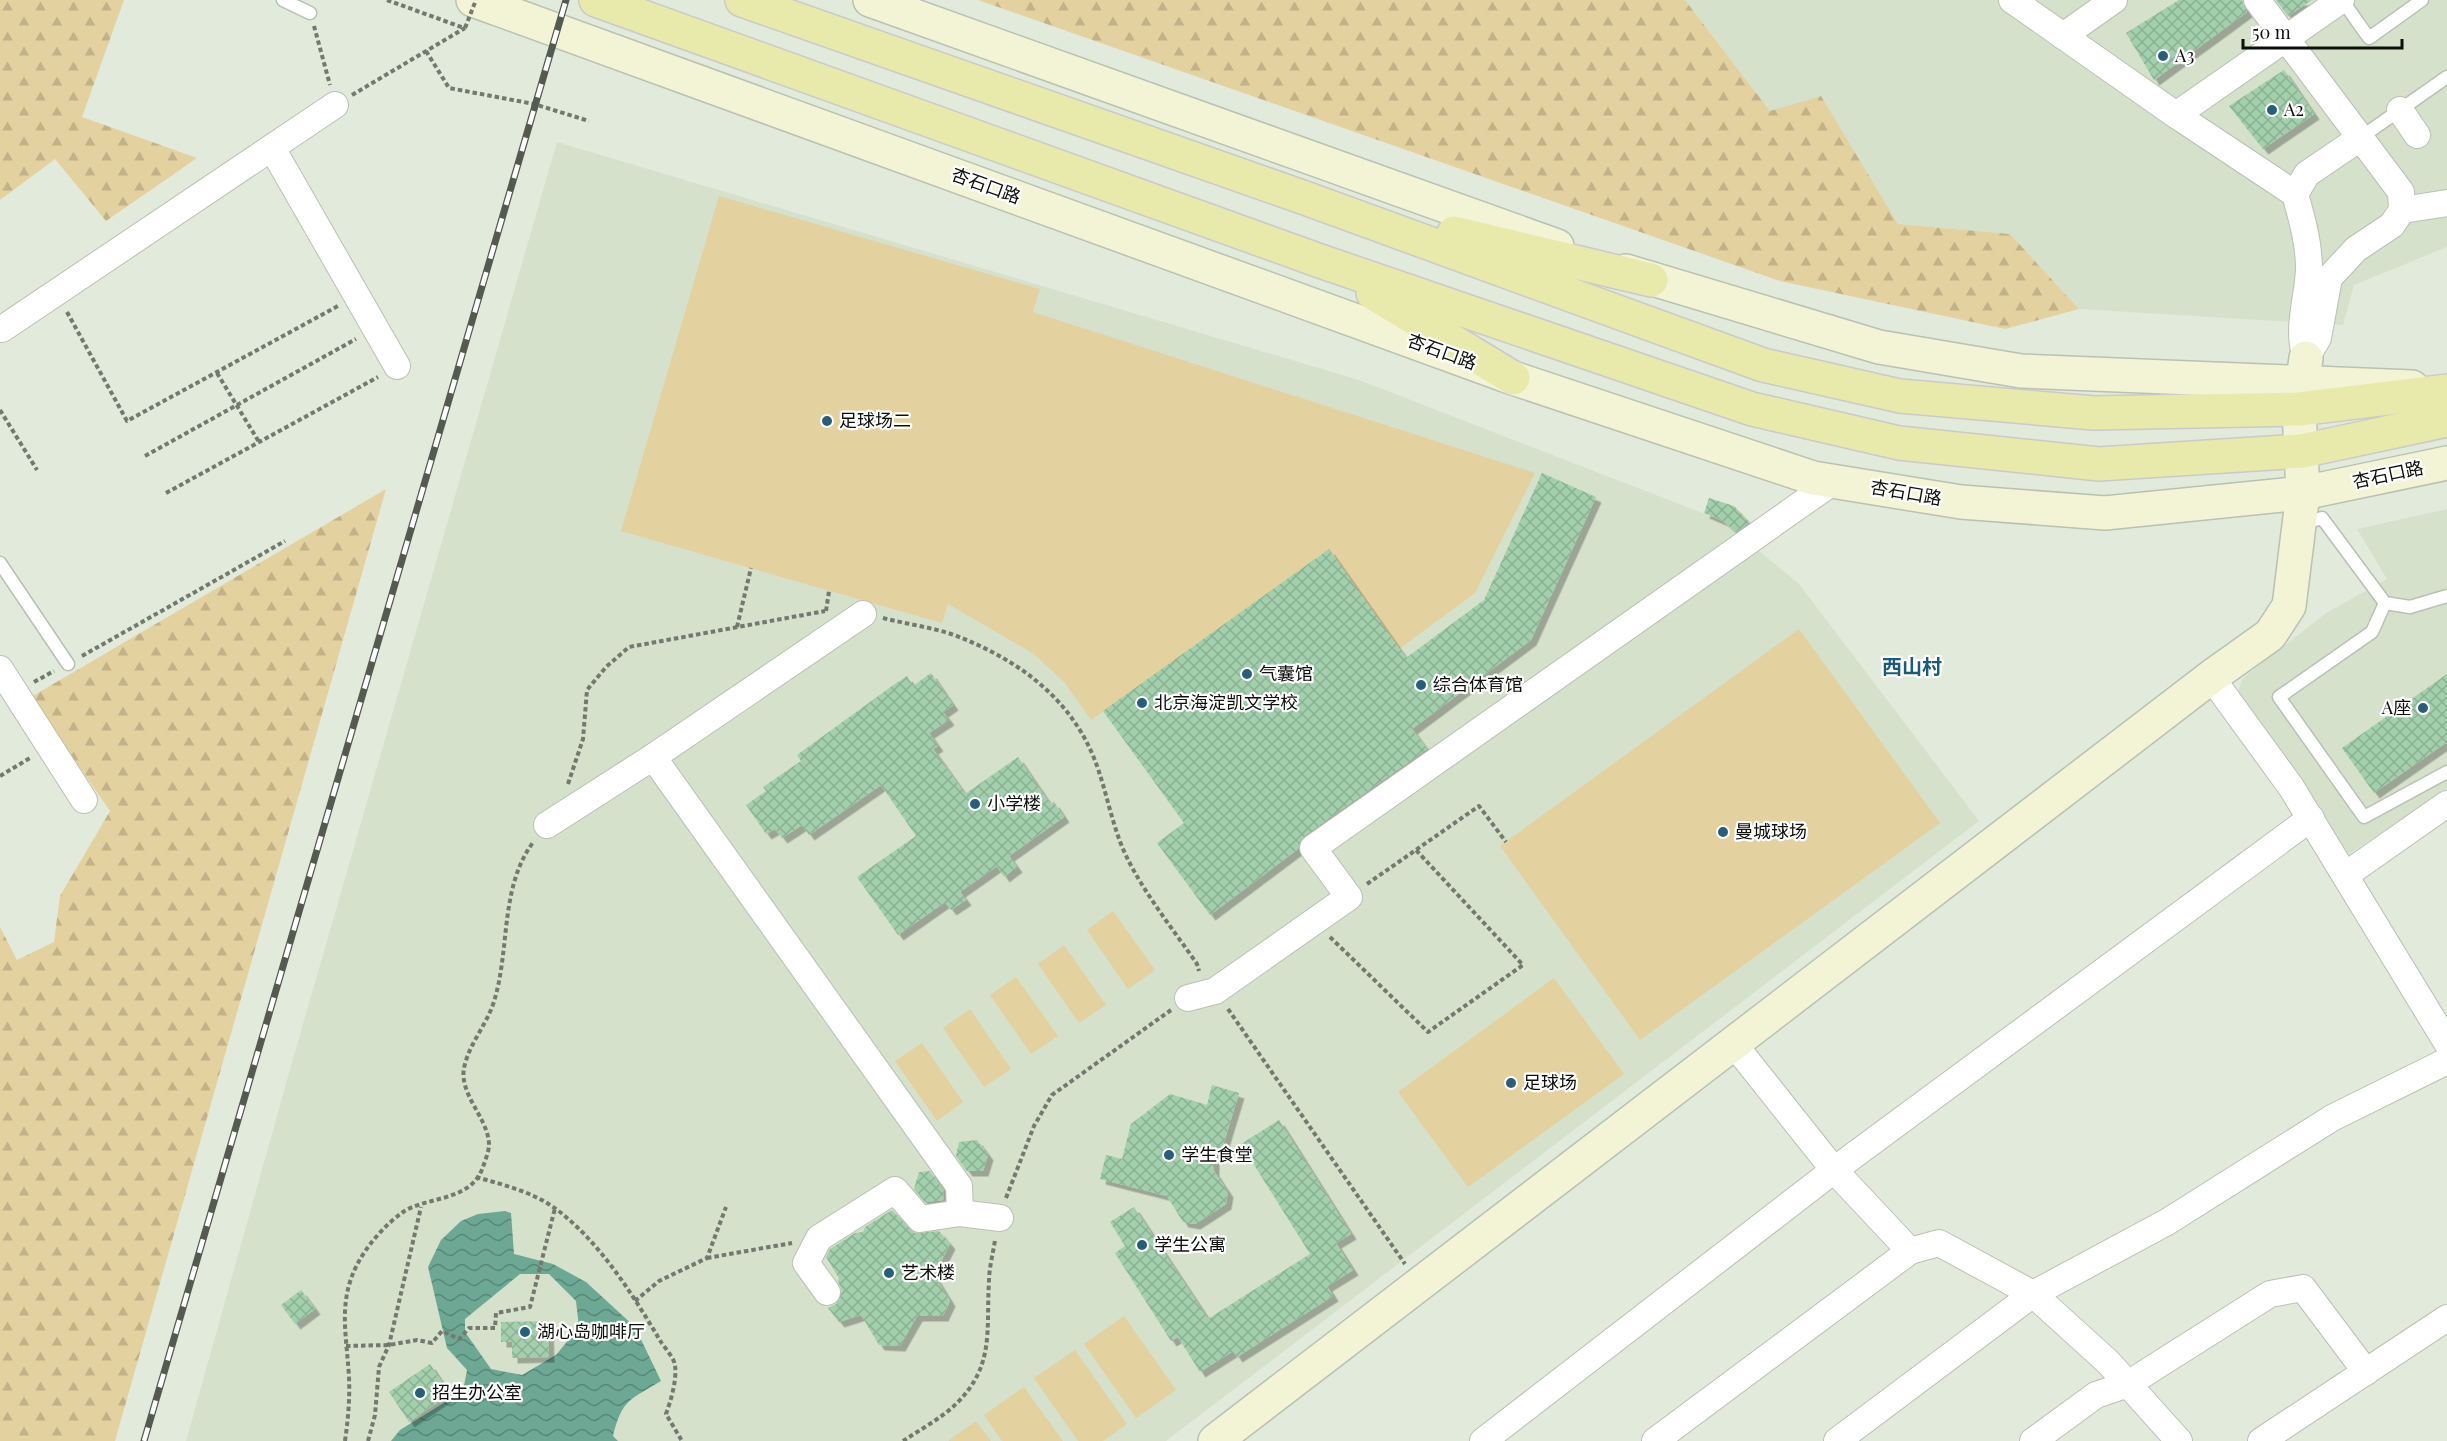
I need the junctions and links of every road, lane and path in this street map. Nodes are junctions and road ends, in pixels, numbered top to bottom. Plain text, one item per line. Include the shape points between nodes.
1 (283, 0) edge
2 (387, 0) edge
3 (596, 0) edge
4 (742, 0) edge
5 (870, 0) edge
6 (2013, 0) edge
7 (2114, 0) edge
8 (2257, 0) edge
9 (2341, 0) edge
10 (2422, 0) edge
11 (471, 9) edge
12 (310, 13) joint
13 (2063, 36) junction
14 (2285, 39) junction
15 (426, 51) junction
16 (2447, 77) edge
17 (335, 105) junction
18 (2400, 110) junction
19 (2176, 115) junction
20 (589, 120) dead end
21 (2417, 135) dead end
22 (2360, 138) junction
23 (272, 148) junction
24 (2295, 194) junction
25 (1305, 198) junction
26 (2447, 203) edge
27 (2402, 210) junction
28 (1320, 261) junction
29 (1651, 280) junction
30 (56, 293) junction
31 (357, 296) junction
32 (376, 328) junction
33 (1, 329) edge
34 (397, 366) joint
35 (217, 373) junction
36 (1513, 378) junction
37 (2302, 383) junction
38 (2447, 390) edge
39 (236, 405) junction
40 (0, 410) edge
41 (2447, 420) edge
42 (259, 442) junction
43 (2302, 451) junction
44 (146, 456) dead end
45 (2447, 463) edge
46 (37, 470) dead end
47 (1834, 481) junction
48 (166, 492) dead end
49 (2302, 508) junction
50 (285, 541) dead end
51 (0, 563) edge
52 (751, 568) dead end
53 (829, 591) dead end
54 (2447, 596) edge
55 (2385, 603) junction
56 (826, 611) dead end
57 (863, 614) dead end
58 (737, 627) dead end
59 (68, 664) junction
60 (0, 669) edge
61 (2211, 677) junction
62 (15, 693) junction
63 (49, 746) junction
64 (652, 758) junction
65 (2447, 772) edge
66 (0, 776) edge
67 (84, 800) dead end
68 (2447, 804) edge
69 (2311, 819) junction
70 (547, 825) dead end
71 (1506, 842) dead end
72 (1416, 850) junction
73 (2346, 874) junction
74 (1349, 897) junction
75 (1314, 921) junction
76 (1215, 991) junction
77 (1188, 998) dead end
78 (2447, 1043) edge
79 (1733, 1044) junction
80 (2447, 1061) edge
81 (1834, 1170) junction
82 (476, 1177) dead end
83 (421, 1206) dead end
84 (726, 1207) dead end
85 (555, 1208) junction
86 (960, 1213) junction
87 (1000, 1218) dead end
88 (819, 1238) junction
89 (1910, 1251) junction
90 (707, 1258) junction
91 (1420, 1284) junction
92 (827, 1292) dead end
93 (2033, 1294) junction
94 (635, 1301) junction
95 (2447, 1318) edge
96 (389, 1345) junction
97 (346, 1346) dead end
98 (2366, 1372) junction
99 (2128, 1384) junction
100 (368, 1441) edge
101 (682, 1441) edge
102 (1215, 1441) edge
103 (1483, 1441) edge
104 (1655, 1441) edge
105 (1837, 1441) edge
106 (2033, 1441) edge
107 (2179, 1441) edge
108 (2261, 1441) edge

1 - 12 lane
2 - 11 path
3 - 28 main road
4 - 25 main road
5 - 29 street
6 - 13 street
7 - 13 street
8 - 14 street
9 - 10 lane via 2369,38
9 - 14 street
11 - 15 path
11 - 36 street, 杏石口路
12 - 17 path
13 - 19 street
14 - 19 street
14 - 22 street
15 - 17 path
15 - 20 path via 449,88 534,104
16 - 18 lane
17 - 23 street
18 - 21 street
18 - 22 lane
19 - 24 street
22 - 24 street via 2307,174
22 - 27 street via 2401,192
23 - 30 street
23 - 31 street
24 - 37 street via 2307,238 2309,270 2300,340
25 - 29 main road
25 - 37 main road via 1763,365 1900,396 2094,412
26 - 27 street
27 - 37 street via 2392,225 2355,249 2329,278 2318,338
28 - 36 main road
28 - 43 main road via 1752,409 1899,443 2099,464
29 - 37 street via 1878,347 2020,371
30 - 33 street
30 - 35 path via 127,421
31 - 32 street
31 - 35 path
32 - 34 street
32 - 39 path
34 - 42 path
35 - 39 path
36 - 47 street, 杏石口路 via 1813,478
37 - 38 main road
37 - 43 street
39 - 42 path
39 - 44 path
40 - 46 path
41 - 43 main road
42 - 48 path
43 - 49 street
45 - 49 street, 杏石口路
47 - 49 street, 杏石口路 via 1961,502 2105,513
47 - 74 street via 1313,848
49 - 55 lane via 2322,518
49 - 61 street via 2289,606 2270,635
50 - 59 path
51 - 59 lane
52 - 58 path
53 - 56 path
54 - 55 lane via 2410,606
55 - 65 lane via 2372,632 2280,697 2364,817
57 - 64 street
59 - 62 path
60 - 62 street
61 - 69 street
61 - 79 street
62 - 63 street
63 - 66 path
63 - 67 street
64 - 70 street
64 - 86 street via 959,1186
68 - 73 street
69 - 73 street
69 - 81 street
71 - 72 path via 1479,806
72 - 74 path
72 - 75 path via 1523,965 1428,1032
73 - 78 street
74 - 75 street
75 - 76 street
76 - 77 street
76 - 91 path
79 - 81 street
79 - 91 street
80 - 93 street via 2332,1118 2167,1222
81 - 89 street
81 - 103 street
82 - 85 path via 522,1190
83 - 96 path
84 - 90 path
85 - 94 path via 578,1228
85 - 96 path via 530,1307 496,1313 495,1329 469,1328 459,1339 442,1331 432,1342 417,1340
86 - 87 street
86 - 88 street via 920,1219 895,1190
88 - 90 path
88 - 92 street via 806,1263
89 - 93 street via 1939,1243
89 - 104 street
90 - 94 path via 659,1281
91 - 102 street
93 - 99 street
93 - 105 street
94 - 101 path via 675,1364 666,1414
95 - 98 street
96 - 97 path
96 - 100 path via 379,1367 375,1415
98 - 99 street via 2303,1288 2270,1294
98 - 108 street
99 - 106 street via 2096,1395
99 - 107 street

